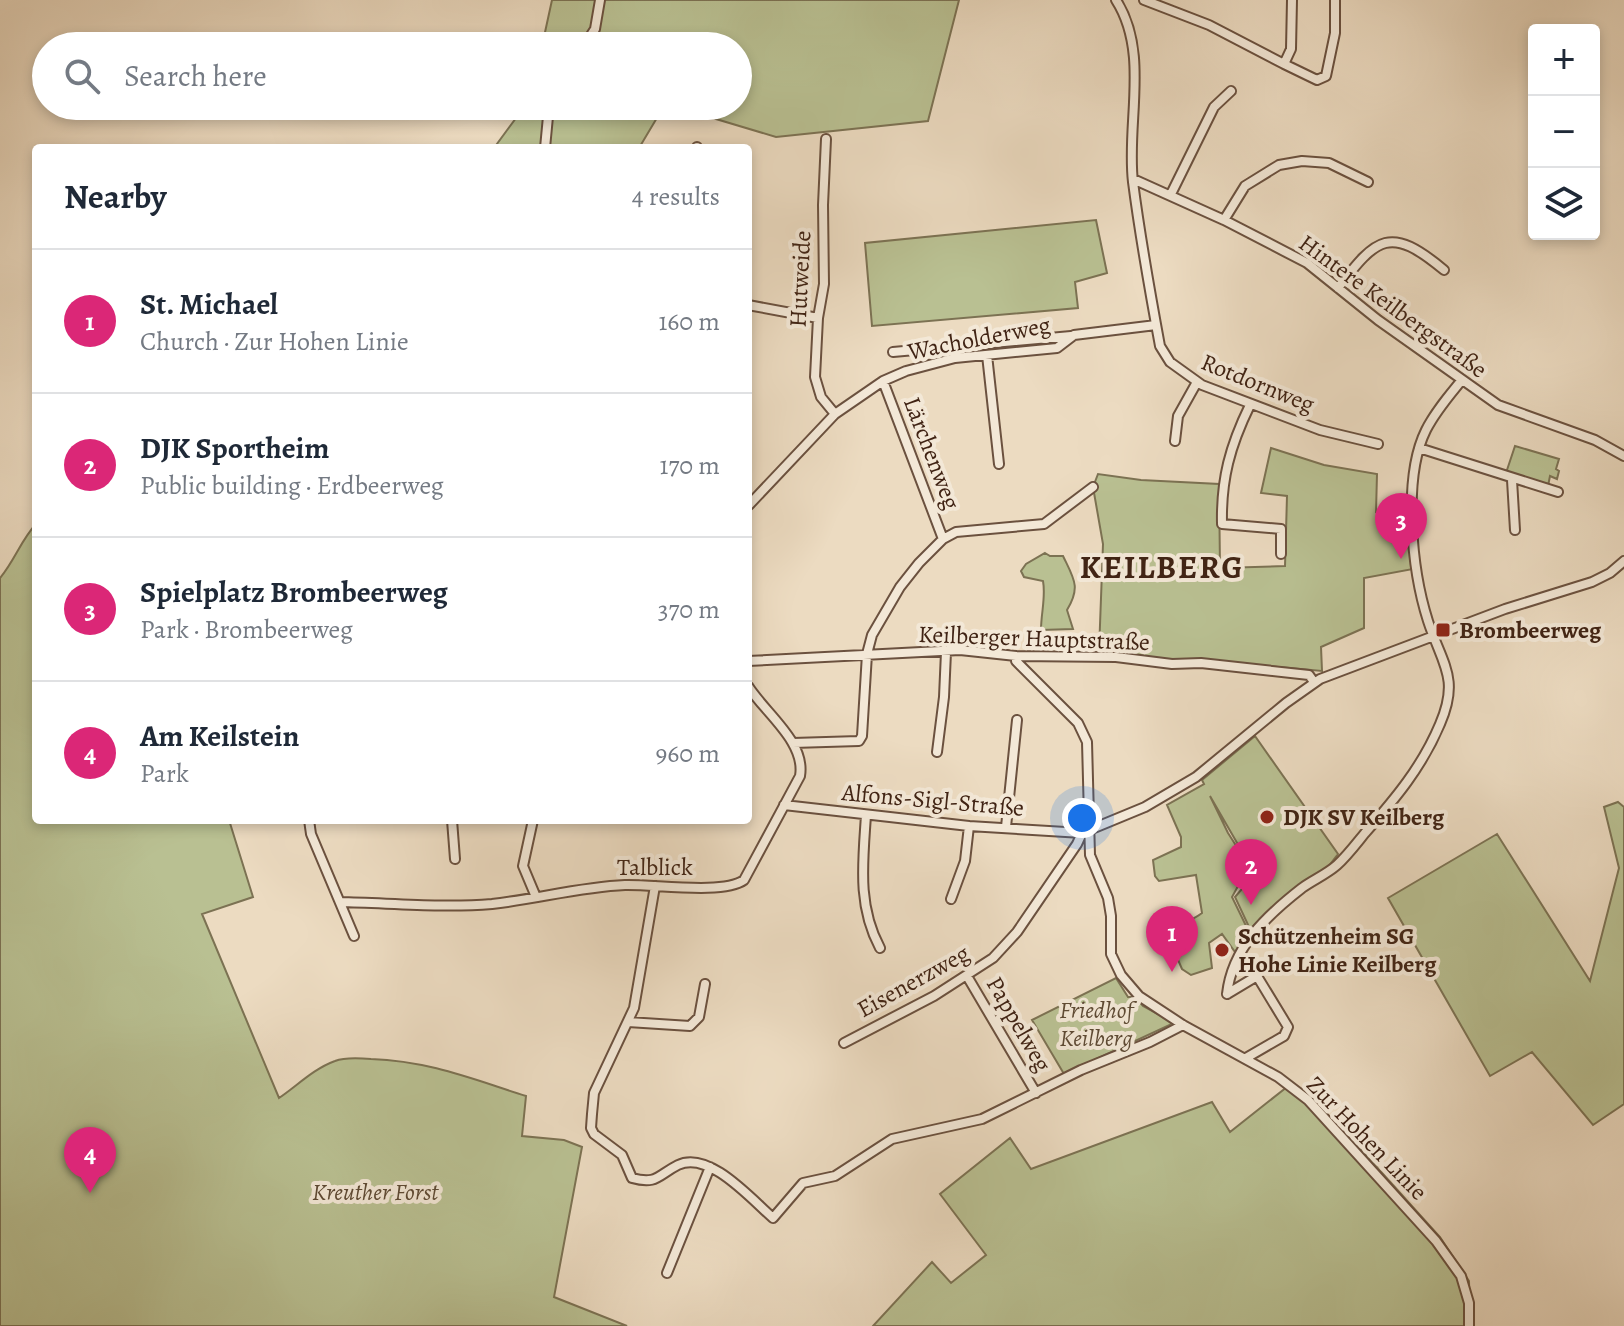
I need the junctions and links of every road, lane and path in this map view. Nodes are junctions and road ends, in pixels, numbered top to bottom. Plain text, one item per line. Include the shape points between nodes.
1 (600, 0) edge
2 (1144, 0) edge
3 (1292, 0) edge
4 (1335, 0) edge
5 (1121, 1) edge
6 (594, 32) edge
7 (1284, 64) junction
8 (1231, 91) dead end
9 (548, 120) edge
10 (826, 139) dead end
11 (545, 144) edge
12 (1133, 179) junction
13 (1368, 182) dead end
14 (1171, 194) junction
15 (1224, 220) junction
16 (1444, 270) dead end
17 (1338, 288) junction
18 (752, 306) edge
19 (818, 318) junction
20 (1156, 325) junction
21 (1074, 335) junction
22 (893, 352) dead end
23 (987, 355) junction
24 (883, 381) junction
25 (1461, 381) junction
26 (1197, 382) junction
27 (1250, 405) junction
28 (835, 414) junction
29 (1175, 441) dead end
30 (1378, 444) dead end
31 (1419, 448) junction
32 (1624, 456) edge
33 (999, 464) dead end
34 (1512, 480) junction
35 (1093, 487) dead end
36 (1558, 492) dead end
37 (752, 502) edge
38 (1515, 530) dead end
39 (943, 539) junction
40 (1281, 554) dead end
41 (1624, 561) edge
42 (1435, 637) junction
43 (946, 652) junction
44 (867, 654) junction
45 (1016, 656) junction
46 (752, 661) edge
47 (1317, 680) junction
48 (752, 691) edge
49 (1017, 720) dead end
50 (793, 743) junction
51 (937, 752) dead end
52 (784, 805) junction
53 (866, 815) junction
54 (310, 824) edge
55 (452, 824) edge
56 (532, 824) edge
57 (969, 826) junction
58 (1006, 827) junction
59 (1085, 830) junction
60 (455, 859) dead end
61 (655, 886) junction
62 (536, 897) junction
63 (951, 899) dead end
64 (340, 902) junction
65 (354, 936) dead end
66 (880, 948) dead end
67 (967, 976) junction
68 (705, 984) dead end
69 (628, 1022) junction
70 (1183, 1025) junction
71 (844, 1043) dead end
72 (1246, 1058) junction
73 (1036, 1093) junction
74 (710, 1167) junction
75 (667, 1273) dead end
76 (1469, 1326) edge

1 - 6 street
2 - 7 street via 1209,25
3 - 7 street via 1291,49
4 - 7 street via 1326,76 1317,80
5 - 12 street via 1133,47
8 - 14 street via 1214,107
9 - 11 street
10 - 19 street, Hutweide via 824,284
12 - 14 street, Hintere Keilbergstraße
12 - 20 street, Rotdornweg
13 - 15 street via 1329,163 1279,165 1245,186
14 - 15 street, Hintere Keilbergstraße
15 - 17 street, Hintere Keilbergstraße via 1307,263
16 - 17 street via 1422,251 1391,241 1364,254
17 - 25 street, Hintere Keilbergstraße
18 - 19 street
19 - 28 street, Hutweide via 815,377 821,397
20 - 21 street, Wacholderweg
20 - 26 street, Rotdornweg via 1170,362
21 - 22 street, Wacholderweg
21 - 23 street, Wacholderweg via 1057,348
23 - 24 street, Wacholderweg via 924,365
23 - 33 street
24 - 28 street, Wacholderweg
24 - 39 street, Lärchenweg
25 - 31 street via 1438,409
25 - 32 street, Hintere Keilbergstraße via 1498,405
26 - 27 street, Rotdornweg
26 - 29 street via 1178,416
27 - 30 street, Rotdornweg
27 - 40 street via 1228,459 1222,524 1281,529
28 - 37 street, Wacholderweg
31 - 34 street
31 - 42 street via 1411,514 1422,595
34 - 36 street
34 - 38 street
35 - 39 street via 1044,524 956,532
39 - 44 street via 900,587
41 - 42 street via 1592,582
42 - 47 street
42 - 72 street via 1451,694 1424,759 1396,800 1337,865 1253,931 1230,972 1227,994 1257,976 1288,1027 1284,1036
43 - 44 street, Keilberger Hauptstraße
43 - 45 street, Keilberger Hauptstraße
43 - 51 street
44 - 46 street, Keilberger Hauptstraße
44 - 50 street via 859,741
45 - 47 street, Keilberger Hauptstraße via 1210,664
45 - 59 street, Zur Hohen Linie via 1083,731
47 - 59 street, Alfons-Sigl-Straße via 1196,777 1145,807
48 - 50 street
49 - 58 street
50 - 52 street, Talblick via 802,766
52 - 53 street, Alfons-Sigl-Straße
52 - 61 street, Talblick via 740,883 721,888
53 - 57 street, Alfons-Sigl-Straße
53 - 66 street via 863,898
54 - 64 street
55 - 60 street
56 - 62 street via 523,866
57 - 58 street, Alfons-Sigl-Straße
57 - 63 street via 965,861
58 - 59 street, Alfons-Sigl-Straße
59 - 67 street, Eisenerzweg via 1017,932
59 - 70 street, Zur Hohen Linie via 1108,898 1111,954 1121,975 1139,996
61 - 62 street, Talblick via 598,887
61 - 69 street
62 - 64 street, Talblick via 460,905
64 - 65 street
67 - 71 street, Eisenerzweg
67 - 73 street, Pappelweg
68 - 69 street via 699,1017 690,1026
69 - 74 street via 594,1093 594,1134 622,1155 632,1178 645,1182 691,1161
70 - 72 street, Zur Hohen Linie
70 - 73 street
72 - 76 street, Zur Hohen Linie via 1308,1100 1436,1241 1461,1276
73 - 74 street via 982,1119 892,1139 835,1176 803,1183 773,1218
74 - 75 street

